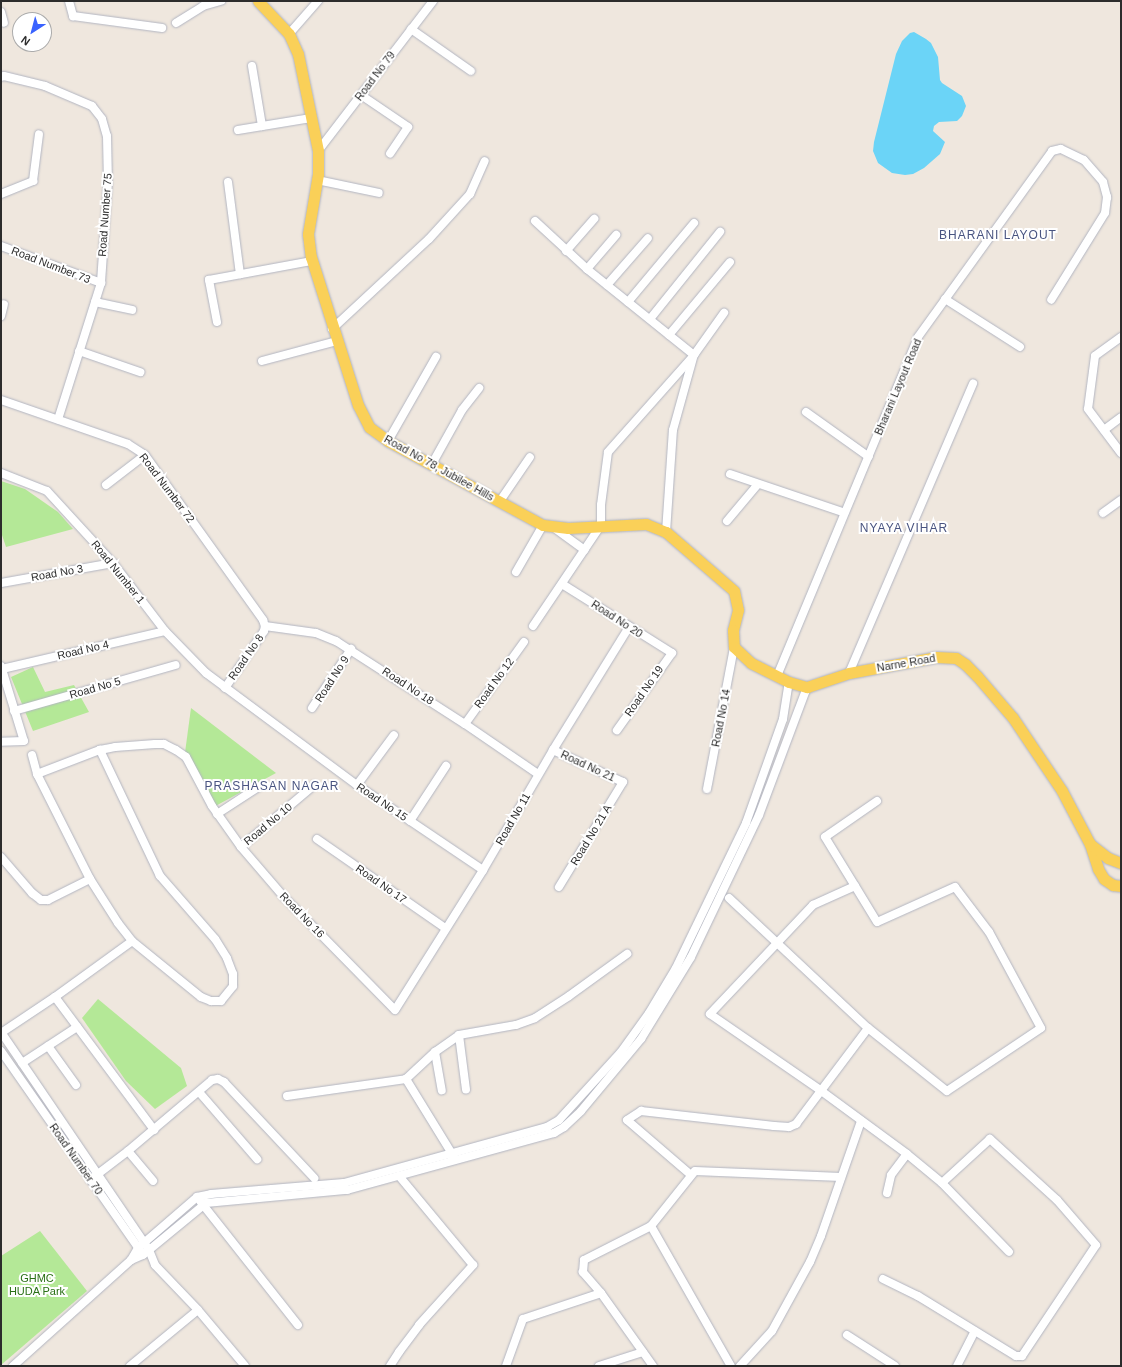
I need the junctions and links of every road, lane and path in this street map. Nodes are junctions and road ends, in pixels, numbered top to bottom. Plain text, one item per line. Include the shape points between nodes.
1 (69, 1) edge
2 (221, 1) edge
3 (258, 1) edge
4 (318, 1) edge
5 (433, 1) edge
6 (1, 12) edge
7 (4, 23) dead end
8 (176, 23) dead end
9 (162, 28) dead end
10 (411, 29) junction
11 (289, 34) junction
12 (252, 66) dead end
13 (471, 71) dead end
14 (1, 77) edge
15 (361, 95) junction
16 (311, 118) junction
17 (262, 126) junction
18 (238, 130) dead end
19 (39, 134) dead end
20 (318, 151) junction
21 (390, 154) dead end
22 (485, 161) dead end
23 (317, 180) junction
24 (228, 182) dead end
25 (379, 193) dead end
26 (1, 194) edge
27 (594, 220) dead end
28 (534, 221) dead end
29 (694, 223) dead end
30 (720, 232) dead end
31 (616, 235) dead end
32 (648, 238) dead end
33 (1, 246) edge
34 (566, 251) junction
35 (312, 261) junction
36 (730, 262) dead end
37 (587, 269) junction
38 (240, 274) junction
39 (100, 284) junction
40 (607, 285) junction
41 (945, 299) junction
42 (1051, 300) dead end
43 (94, 302) junction
44 (628, 302) junction
45 (4, 304) dead end
46 (132, 310) dead end
47 (724, 313) dead end
48 (1, 316) edge
49 (650, 319) junction
50 (217, 322) dead end
51 (332, 329) junction
52 (669, 335) junction
53 (1121, 337) edge
54 (337, 341) junction
55 (1020, 347) dead end
56 (79, 351) junction
57 (694, 355) junction
58 (436, 357) dead end
59 (262, 361) dead end
60 (140, 372) dead end
61 (973, 383) dead end
62 (479, 388) dead end
63 (1, 400) edge
64 (806, 412) dead end
65 (1121, 417) edge
66 (58, 419) junction
67 (1104, 430) junction
68 (388, 441) junction
69 (1121, 453) edge
70 (145, 455) junction
71 (530, 457) dead end
72 (869, 457) junction
73 (432, 464) junction
74 (1, 473) edge
75 (730, 474) dead end
76 (758, 484) junction
77 (106, 485) dead end
78 (1121, 500) edge
79 (500, 501) junction
80 (845, 513) junction
81 (1103, 513) dead end
82 (728, 521) dead end
83 (547, 525) junction
84 (601, 526) junction
85 (666, 532) junction
86 (585, 550) junction
87 (113, 563) junction
88 (516, 572) dead end
89 (1, 582) edge
90 (562, 584) junction
91 (266, 626) junction
92 (534, 626) dead end
93 (629, 627) junction
94 (165, 631) junction
95 (524, 642) dead end
96 (734, 647) junction
97 (351, 649) junction
98 (672, 653) joint
99 (176, 665) dead end
100 (1, 668) edge
101 (849, 673) junction
102 (777, 676) junction
103 (789, 682) junction
104 (807, 687) junction
105 (225, 688) junction
106 (312, 708) dead end
107 (14, 711) junction
108 (465, 724) junction
109 (617, 730) dead end
110 (394, 735) dead end
111 (1, 742) edge
112 (100, 750) junction
113 (553, 750) junction
114 (32, 756) dead end
115 (446, 766) dead end
116 (37, 774) junction
117 (538, 774) junction
118 (623, 782) joint
119 (314, 785) dead end
120 (260, 786) dead end
121 (357, 786) junction
122 (707, 789) dead end
123 (877, 801) dead end
124 (217, 814) junction
125 (410, 821) junction
126 (317, 839) dead end
127 (1090, 844) junction
128 (241, 847) junction
129 (1, 857) edge
130 (1121, 863) edge
131 (483, 870) junction
132 (90, 879) junction
133 (855, 886) junction
134 (1121, 886) edge
135 (559, 887) dead end
136 (729, 898) dead end
137 (445, 928) junction
138 (132, 941) junction
139 (777, 943) junction
140 (627, 954) dead end
141 (55, 997) junction
142 (395, 1010) joint
143 (77, 1027) junction
144 (868, 1028) junction
145 (1, 1033) edge
146 (458, 1035) junction
147 (48, 1046) junction
148 (1, 1051) edge
149 (435, 1052) junction
150 (22, 1063) junction
151 (406, 1079) junction
152 (76, 1085) dead end
153 (442, 1090) dead end
154 (466, 1090) dead end
155 (820, 1090) junction
156 (199, 1092) junction
157 (286, 1096) dead end
158 (861, 1121) junction
159 (154, 1130) junction
160 (128, 1151) junction
161 (907, 1154) junction
162 (455, 1158) junction
163 (257, 1159) dead end
164 (98, 1174) junction
165 (691, 1175) junction
166 (399, 1176) junction
167 (841, 1177) junction
168 (314, 1178) dead end
169 (90, 1180) junction
170 (153, 1181) dead end
171 (942, 1183) junction
172 (887, 1193) dead end
173 (197, 1197) junction
174 (202, 1205) junction
175 (651, 1226) junction
176 (141, 1246) junction
177 (146, 1252) junction
178 (1009, 1252) dead end
179 (131, 1260) junction
180 (883, 1279) dead end
181 (602, 1293) junction
182 (198, 1310) junction
183 (298, 1325) dead end
184 (975, 1331) junction
185 (847, 1336) dead end
186 (643, 1352) junction
187 (881, 1363) edge
188 (13, 1366) edge
189 (130, 1366) edge
190 (245, 1366) edge
191 (390, 1366) edge
192 (506, 1366) edge
193 (599, 1366) edge
194 (652, 1366) edge
195 (731, 1366) edge
196 (740, 1366) edge
197 (894, 1366) edge
198 (957, 1366) edge

1 - 9 street via 73,16
2 - 8 street via 203,6
3 - 11 main road, Road No 78, Jubilee Hills
4 - 11 street
5 - 10 street, Road No 79
6 - 7 street
10 - 13 street
10 - 15 street, Road No 79
11 - 16 main road, Road No 78, Jubilee Hills via 298,54
12 - 17 street
14 - 39 street, Road Number 75 via 58,91 92,106 102,119 108,136 108,182
15 - 20 street, Road No 79
15 - 21 street via 408,127
16 - 17 street
16 - 20 main road, Road No 78, Jubilee Hills
17 - 18 street
19 - 26 street via 33,181
20 - 23 main road, Road No 78, Jubilee Hills
22 - 51 street via 470,194 429,239
23 - 25 street
23 - 35 main road, Road No 78, Jubilee Hills via 308,234
24 - 38 street
27 - 34 street
28 - 34 street
29 - 44 street
30 - 49 street
31 - 37 street
32 - 40 street
33 - 39 street, Road Number 73
34 - 37 street
35 - 38 street
35 - 51 main road, Road No 78, Jubilee Hills
36 - 52 street
37 - 40 street
38 - 50 street via 209,280
39 - 43 street, Road Number 75
40 - 44 street
41 - 42 street, Bharani Layout Road via 1052,151 1061,149 1084,160 1103,182 1107,197 1106,213
41 - 55 street
41 - 72 street, Bharani Layout Road via 918,338
43 - 46 street
43 - 56 street, Road Number 75
44 - 49 street
45 - 48 street
47 - 57 street
49 - 52 street
51 - 54 main road, Road No 78, Jubilee Hills
52 - 57 street
53 - 67 street via 1095,356 1088,409
54 - 59 street
54 - 68 main road, Road No 78, Jubilee Hills via 358,405 369,427
56 - 60 street
56 - 66 street, Road Number 75
57 - 84 street via 608,452
57 - 85 street via 673,430
58 - 68 street
61 - 101 street
62 - 73 street via 462,410
63 - 66 street, Road Number 72
64 - 72 street
65 - 67 street
66 - 70 street, Road Number 72 via 128,444
67 - 69 street
68 - 73 main road, Road No 78, Jubilee Hills
70 - 77 street
70 - 91 street, Road Number 72
71 - 79 street
72 - 80 street, Bharani Layout Road
73 - 79 main road, Road No 78, Jubilee Hills
74 - 87 street, Road Number 1 via 47,492
75 - 76 street
76 - 80 street
76 - 82 street
78 - 81 street
79 - 83 main road, Road No 78, Jubilee Hills
80 - 102 street, Bharani Layout Road
83 - 84 main road, Road No 78, Jubilee Hills via 568,528
83 - 86 street
83 - 88 street
84 - 85 main road, Road No 78, Jubilee Hills via 646,524
84 - 86 street
85 - 96 main road, Road No 78, Jubilee Hills via 734,591 738,610 733,630
86 - 90 street
87 - 89 street, Road No 3
87 - 94 street, Road Number 1
90 - 92 street
90 - 93 street, Road No 20
91 - 97 street, Road No 18 via 316,633
91 - 105 street, Road No 8
93 - 98 street, Road No 20
93 - 113 street, Road No 11
94 - 100 street, Road No 4
94 - 105 street, Road Number 1 via 206,673
95 - 108 street, Road No 12
96 - 102 main road via 751,663
96 - 122 street, Road No 14
97 - 106 street, Road No 9
97 - 108 street, Road No 18
98 - 109 street, Road No 19
99 - 107 street, Road No 5
100 - 107 street
101 - 104 main road, Narne Road
101 - 127 main road, Narne Road via 936,657 956,658 965,664 1013,718 1043,761
102 - 103 main road
103 - 104 main road
103 - 162 street via 783,719 746,823 676,968 637,1031 571,1109 553,1124
104 - 162 street via 753,829 691,957 641,1039 581,1111 559,1130
105 - 121 street, Road No 15
107 - 111 street via 24,740
108 - 117 street, Road No 18
110 - 121 street
112 - 116 street, Road No 16
112 - 124 street, Road No 16 via 164,744 176,750 186,757
112 - 138 street via 160,876 215,939 227,958 233,974 233,986 221,1000 211,1001 201,997
113 - 117 street, Road No 11
113 - 118 street, Road No 21
114 - 116 street
115 - 125 street
116 - 132 street
117 - 131 street, Road No 11
118 - 135 street, Road No 21 A
119 - 128 street, Road No 10
120 - 124 street
121 - 125 street, Road No 15
123 - 133 street via 825,837
124 - 128 street, Road No 16
125 - 131 street, Road No 15
126 - 137 street, Road No 17
127 - 130 main road, Narne Road via 1108,858
127 - 134 main road, Narne Road via 1104,879 1113,885
128 - 142 street, Road No 16 via 284,897
129 - 132 street via 41,900 48,900
131 - 137 street, Road No 11
132 - 138 street
133 - 139 street via 813,905
133 - 144 street via 878,922 955,887 989,932 1042,1028 947,1091
136 - 139 street
137 - 142 street, Road No 11
138 - 141 street
139 - 144 street
139 - 155 street via 710,1014
140 - 146 street via 535,1018 516,1025
141 - 143 street
141 - 145 street
143 - 147 street
143 - 159 street
144 - 155 street
145 - 150 street
146 - 149 street
146 - 154 street
147 - 150 street
147 - 152 street
148 - 169 street, Road Number 70
149 - 151 street
149 - 153 street
150 - 164 street
151 - 157 street
151 - 162 street
155 - 158 street
155 - 165 street via 796,1124 789,1127 640,1111 627,1120
156 - 159 street
156 - 163 street
156 - 168 street via 215,1079 224,1082
158 - 161 street
158 - 167 street
159 - 160 street
160 - 164 street
160 - 170 street
161 - 171 street
161 - 172 street via 891,1175
162 - 166 street
162 - 173 street via 344,1182
164 - 169 street
164 - 176 street
165 - 167 street via 694,1171
165 - 175 street
166 - 174 street via 347,1190
166 - 191 street via 473,1265 419,1325
167 - 196 street via 810,1262 772,1331
169 - 176 street, Road Number 70
171 - 178 street
171 - 184 street via 990,1139 1057,1200 1096,1245 1022,1356 1016,1356
173 - 174 street
173 - 176 street
174 - 177 street
174 - 183 street
175 - 181 street via 584,1260 582,1272
175 - 195 street
176 - 177 street
176 - 179 street
177 - 179 street
177 - 182 street
179 - 188 street
180 - 184 street via 918,1296
181 - 186 street
181 - 192 street via 523,1319
182 - 189 street
182 - 190 street
184 - 198 street
185 - 187 street
186 - 193 street
186 - 194 street
187 - 197 street

